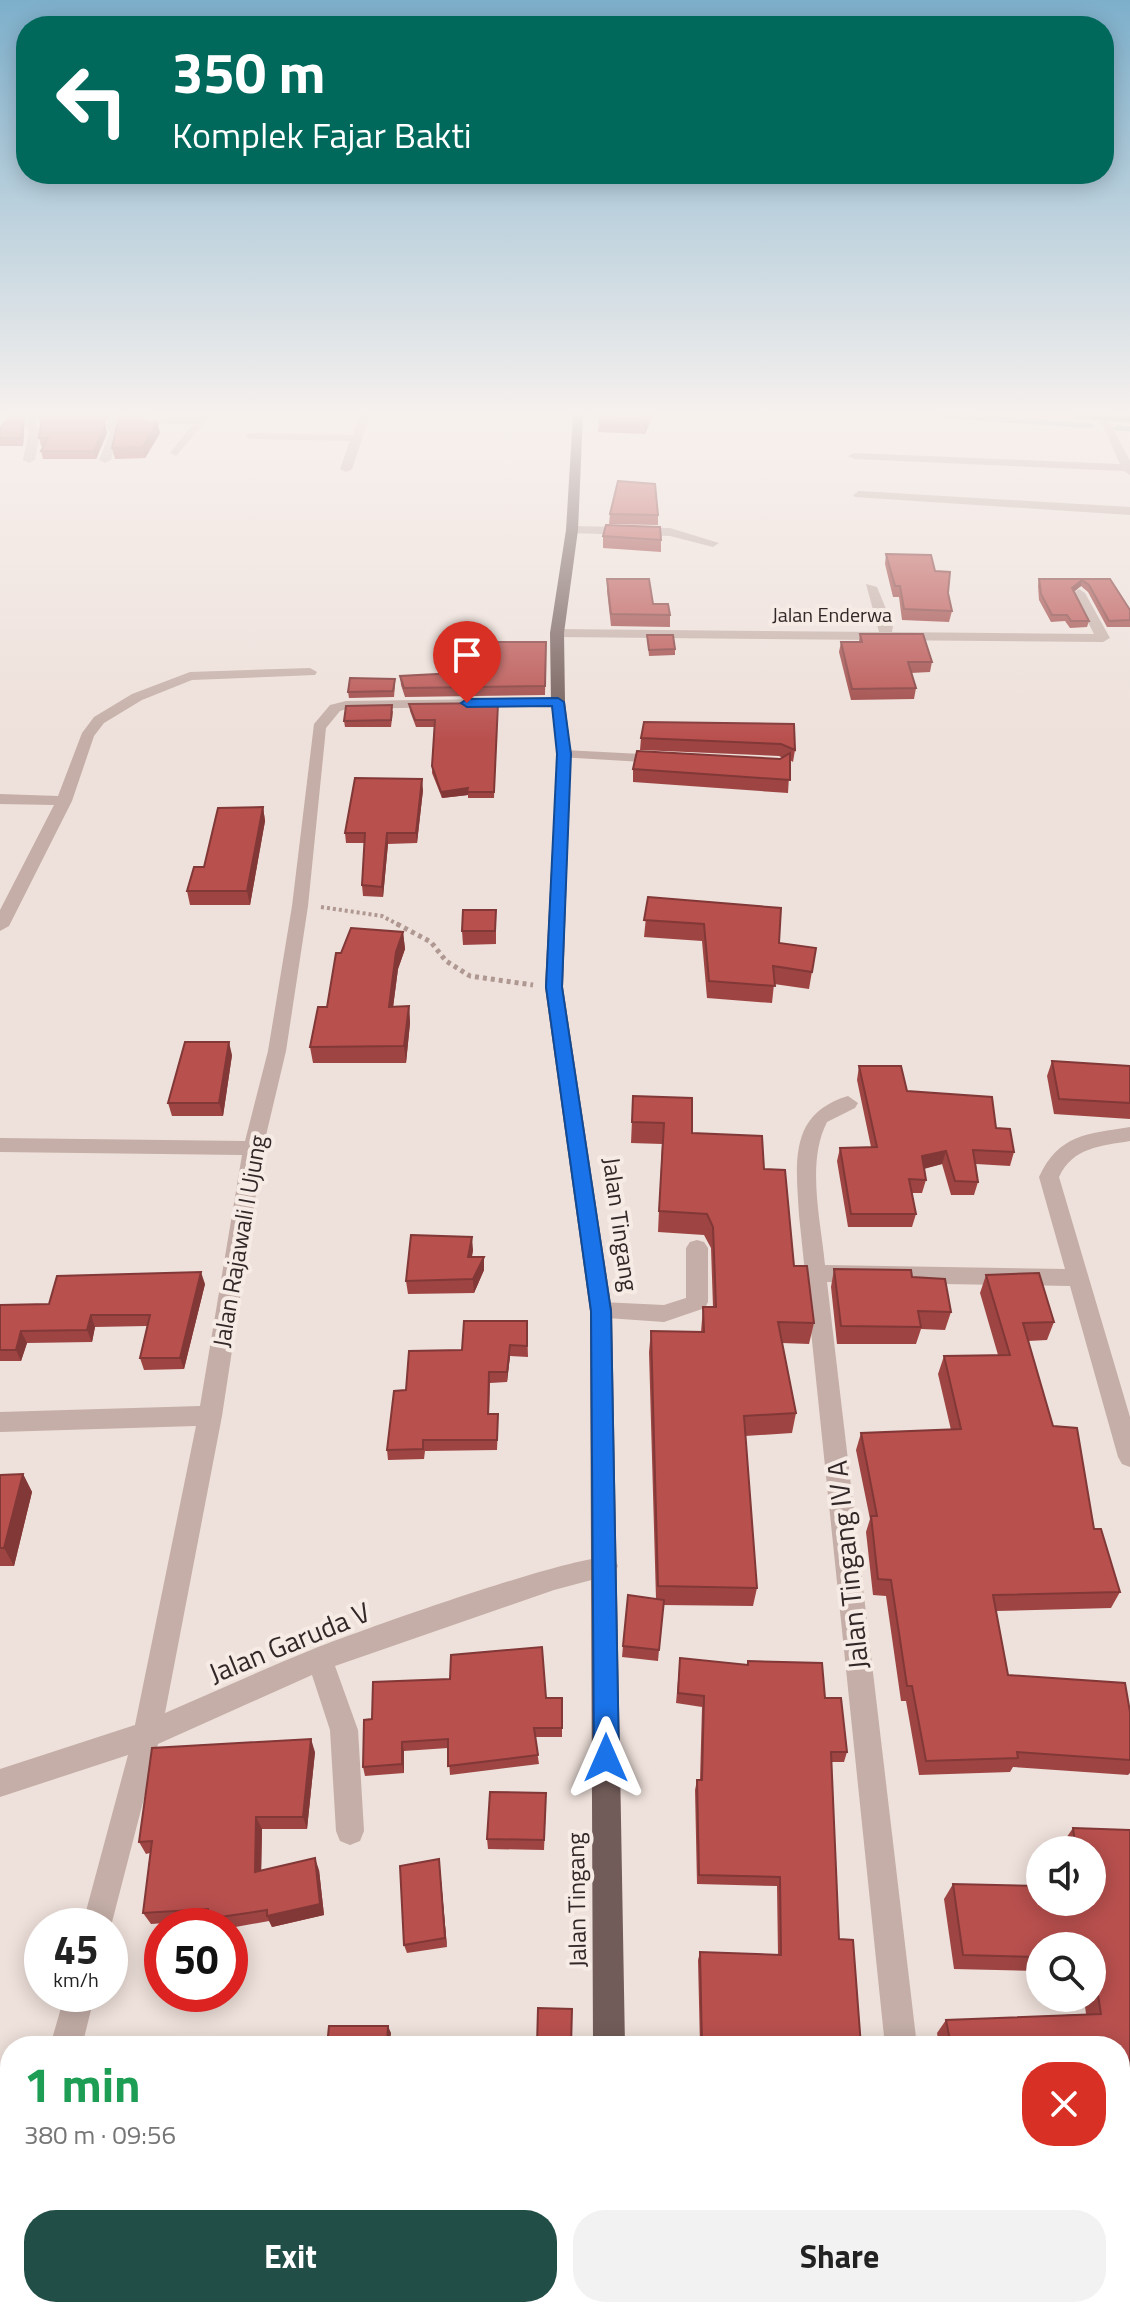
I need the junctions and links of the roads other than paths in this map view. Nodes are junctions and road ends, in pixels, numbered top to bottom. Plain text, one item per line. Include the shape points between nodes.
1 (572, 523) edge
2 (572, 530) junction
3 (713, 543) dead end
4 (871, 587) dead end
5 (1079, 593) edge
6 (557, 633) junction
7 (885, 634) junction
8 (310, 672) dead end
9 (558, 702) junction
10 (564, 754) junction
11 (672, 759) edge
12 (0, 799) edge
13 (64, 801) junction
14 (0, 926) edge
15 (848, 1103) dead end
16 (1130, 1134) edge
17 (0, 1145) edge
18 (253, 1148) junction
19 (697, 1248) dead end
20 (815, 1273) junction
21 (1077, 1278) junction
22 (601, 1311) junction
23 (210, 1416) junction
24 (0, 1422) edge
25 (1130, 1457) edge
26 (605, 1566) junction
27 (319, 1659) junction
28 (147, 1735) junction
29 (0, 1783) edge
30 (350, 1831) dead end
31 (102, 1908) edge
32 (75, 2012) edge
33 (69, 2036) edge
34 (609, 2036) edge
35 (900, 2036) edge

1 - 2 main road, Jalan Tingang
2 - 3 street via 670,532
2 - 6 main road, Jalan Tingang
4 - 7 street
5 - 7 street, Jalan Enderwa via 1103,638
6 - 7 street, Jalan Enderwa
6 - 9 main road, Jalan Tingang
8 - 13 street via 190,676 117,708 87,736
9 - 10 main road, Jalan Tingang
9 - 18 street, Jalan Rajawali I Ujung via 346,705 328,714 319,727 300,906 277,1051
10 - 11 street
10 - 22 main road, Jalan Tingang via 554,987
12 - 13 street
13 - 14 street
15 - 20 street, Jalan Tingang IV A via 821,1116 808,1141
16 - 21 street via 1076,1144 1055,1158 1049,1177
17 - 18 street
18 - 23 street, Jalan Rajawali I Ujung
19 - 22 street via 697,1302 687,1310
20 - 21 street
20 - 35 street, Jalan Tingang IV A
21 - 25 street
22 - 26 main road, Jalan Tingang
23 - 24 street
23 - 28 street, Jalan Rajawali I Ujung
26 - 27 street, Jalan Garuda V via 554,1578
26 - 34 main road, Jalan Tingang
27 - 28 street, Jalan Garuda V
27 - 30 street via 344,1730
28 - 29 street, Jalan Garuda V
28 - 31 street, Jalan Rajawali I Ujung
32 - 33 street

